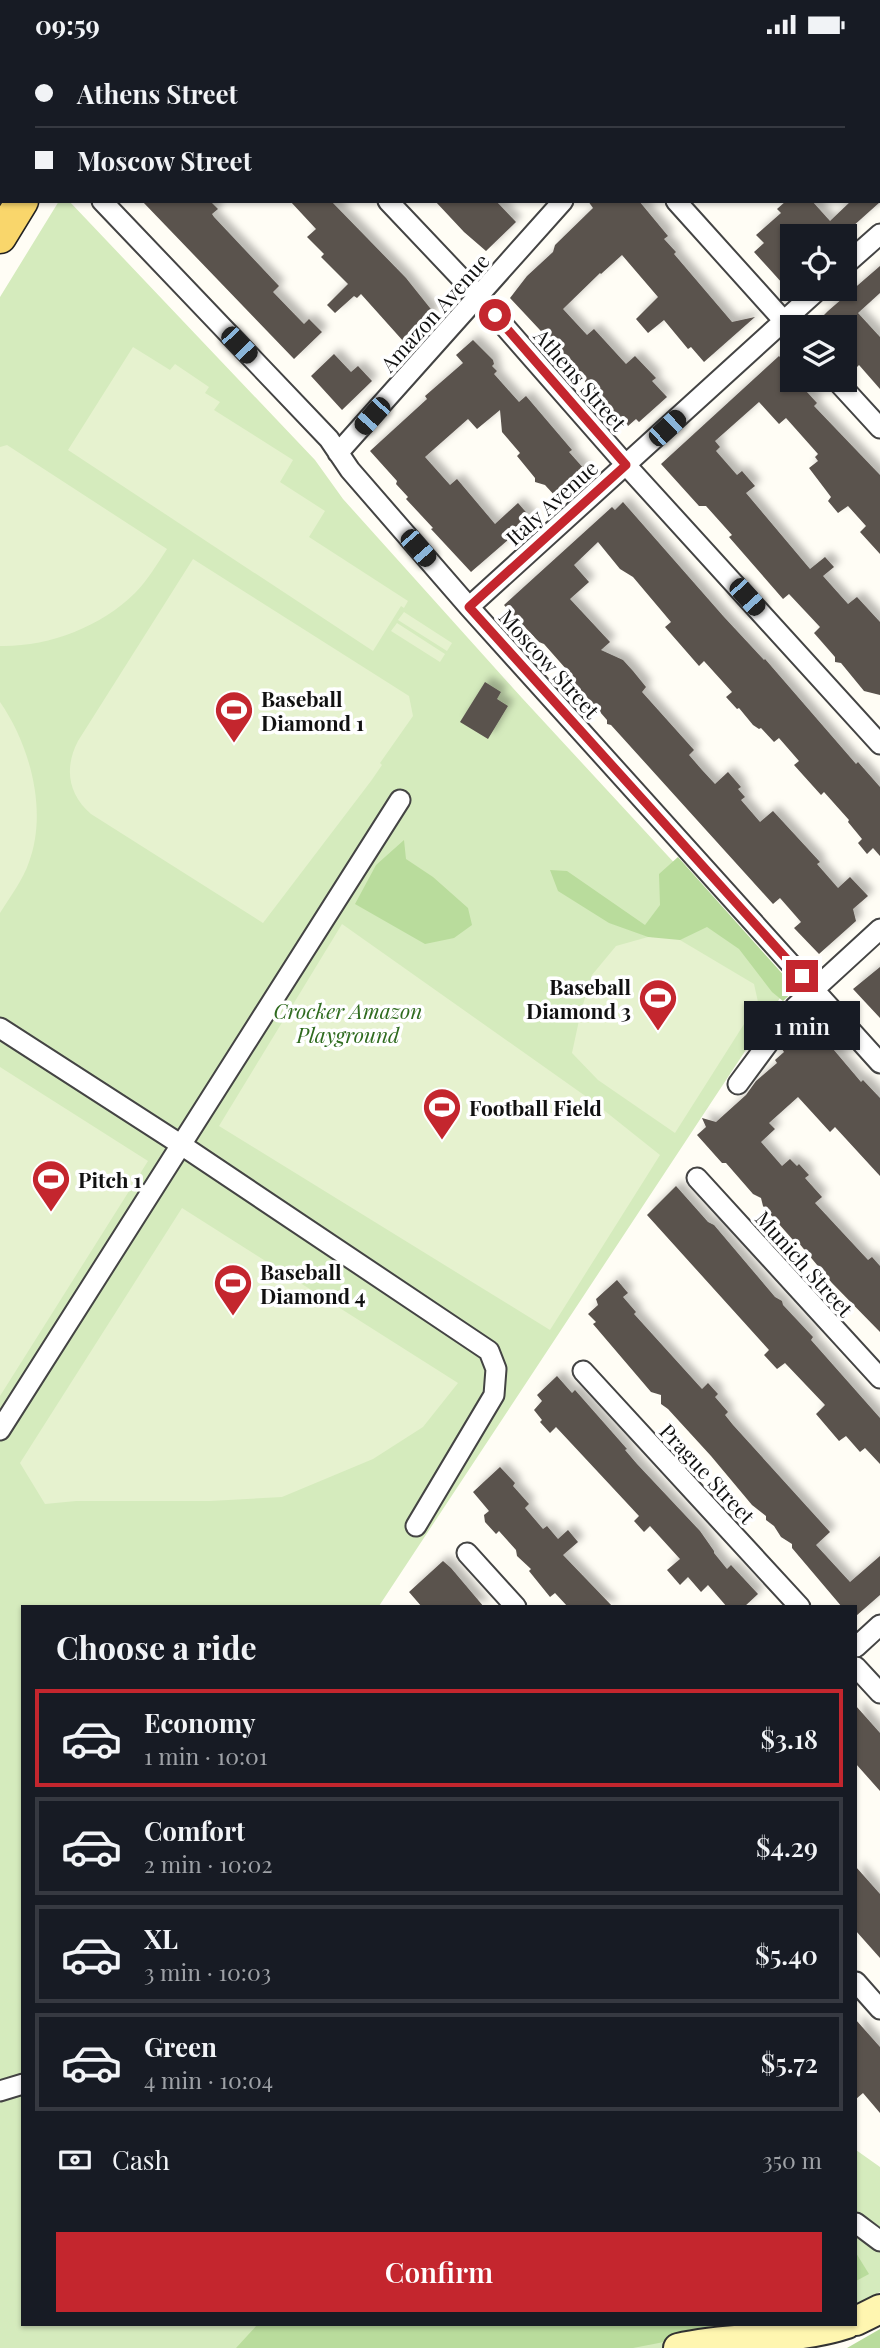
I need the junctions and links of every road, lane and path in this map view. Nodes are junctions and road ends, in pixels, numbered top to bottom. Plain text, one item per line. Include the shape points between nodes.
1 (21, 203) edge
2 (104, 203) edge
3 (390, 203) edge
4 (561, 203) edge
5 (678, 203) edge
6 (880, 234) edge
7 (0, 237) edge
8 (857, 254) edge
9 (478, 296) junction
10 (809, 301) edge
11 (797, 315) edge
12 (780, 317) edge
13 (780, 333) edge
14 (847, 392) edge
15 (880, 428) edge
16 (338, 453) junction
17 (626, 465) junction
18 (469, 607) junction
19 (880, 744) edge
20 (400, 800) dead end
21 (880, 929) edge
22 (814, 989) junction
23 (0, 1028) edge
24 (880, 1063) edge
25 (738, 1084) dead end
26 (183, 1146) junction
27 (697, 1178) dead end
28 (583, 1371) dead end
29 (880, 1378) edge
30 (0, 1430) edge
31 (416, 1526) dead end
32 (467, 1553) dead end
33 (514, 1605) edge
34 (798, 1605) edge
35 (880, 1625) edge
36 (857, 1646) edge
37 (857, 1668) edge
38 (880, 1693) edge
39 (857, 1983) edge
40 (880, 2009) edge
41 (21, 2085) edge
42 (0, 2091) edge
43 (857, 2224) edge
44 (880, 2241) edge
45 (880, 2309) edge
46 (857, 2320) edge
47 (839, 2326) edge
48 (678, 2348) edge

1 - 7 main road
2 - 16 street, Moscow Street
3 - 9 street, Athens Street
4 - 9 street, Amazon Avenue
5 - 12 street
6 - 8 street
9 - 16 street, Amazon Avenue
9 - 17 street, Athens Street
10 - 11 street, Italy Avenue
13 - 17 street, Italy Avenue
14 - 15 street
16 - 18 street, Moscow Street
17 - 18 street, Italy Avenue
17 - 19 street, Athens Street
18 - 22 street, Moscow Street
20 - 26 street
21 - 22 street
22 - 24 street, Moscow Street
22 - 25 street
23 - 26 street
26 - 30 street
26 - 31 street via 489,1351 496,1369 494,1395
27 - 29 street, Munich Street
28 - 34 street, Prague Street
32 - 33 street
35 - 36 street
37 - 38 street
39 - 40 street
41 - 42 street
43 - 44 street
45 - 46 street
47 - 48 street

